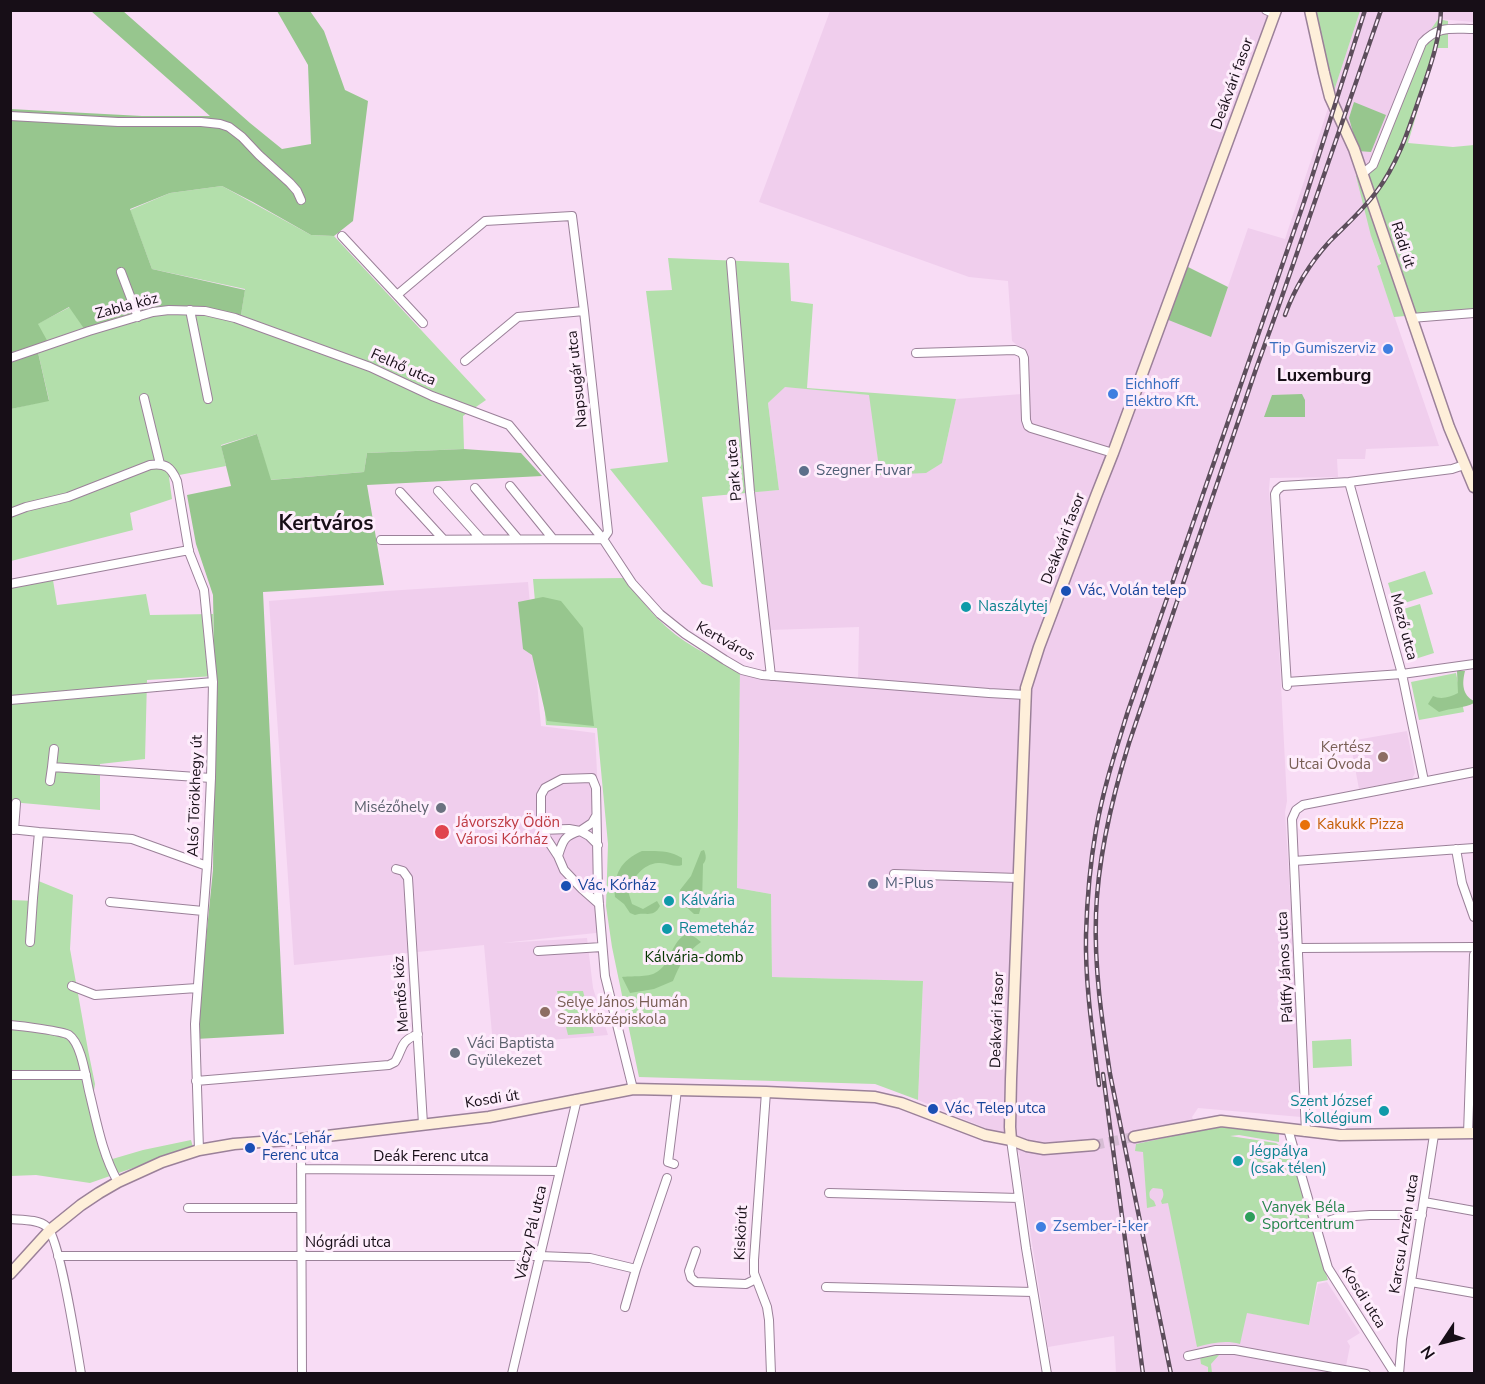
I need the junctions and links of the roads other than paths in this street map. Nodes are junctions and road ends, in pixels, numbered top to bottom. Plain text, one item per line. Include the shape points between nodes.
1 (1310, 10) edge
2 (1273, 12) edge
3 (1474, 30) edge
4 (10, 116) edge
5 (1362, 174) junction
6 (301, 200) dead end
7 (342, 236) dead end
8 (731, 262) dead end
9 (121, 272) dead end
10 (397, 295) junction
11 (190, 310) junction
12 (584, 311) junction
13 (1474, 313) edge
14 (138, 317) junction
15 (1411, 318) junction
16 (423, 323) dead end
17 (286, 335) joint
18 (916, 353) dead end
19 (10, 358) edge
20 (465, 362) dead end
21 (144, 398) dead end
22 (208, 399) dead end
23 (509, 425) joint
24 (1113, 453) junction
25 (160, 464) junction
26 (1464, 465) junction
27 (1349, 482) junction
28 (510, 486) dead end
29 (1474, 487) edge
30 (475, 488) dead end
31 (438, 491) dead end
32 (399, 492) dead end
33 (10, 513) edge
34 (442, 539) junction
35 (481, 539) junction
36 (518, 539) junction
37 (553, 539) junction
38 (603, 539) junction
39 (381, 540) dead end
40 (189, 550) junction
41 (10, 584) edge
42 (1474, 664) edge
43 (1402, 674) junction
44 (771, 676) junction
45 (213, 682) junction
46 (1025, 695) junction
47 (10, 699) edge
48 (54, 749) dead end
49 (52, 767) junction
50 (1474, 772) edge
51 (211, 777) junction
52 (50, 781) dead end
53 (1424, 781) junction
54 (16, 802) dead end
55 (597, 815) junction
56 (12, 829) edge
57 (541, 830) junction
58 (580, 831) junction
59 (39, 832) junction
60 (598, 846) junction
61 (1474, 848) edge
62 (1456, 849) junction
63 (558, 856) junction
64 (1294, 861) junction
65 (207, 866) junction
66 (396, 869) dead end
67 (894, 874) dead end
68 (1018, 878) junction
69 (110, 902) dead end
70 (599, 904) junction
71 (203, 911) junction
72 (1474, 917) edge
73 (30, 942) dead end
74 (602, 947) junction
75 (1474, 947) edge
76 (1299, 948) junction
77 (538, 951) dead end
78 (1474, 954) edge
79 (72, 986) dead end
80 (197, 988) junction
81 (10, 1024) edge
82 (418, 1034) junction
83 (10, 1075) edge
84 (86, 1075) junction
85 (196, 1081) junction
86 (633, 1089) junction
87 (677, 1090) junction
88 (766, 1092) junction
89 (577, 1100) junction
90 (423, 1124) junction
91 (1288, 1129) junction
92 (1306, 1132) junction
93 (1471, 1134) edge
94 (1434, 1135) junction
95 (1134, 1137) tunnel mouth
96 (301, 1139) junction
97 (1011, 1140) junction
98 (1094, 1145) tunnel mouth
99 (199, 1150) junction
100 (674, 1164) dead end
101 (301, 1169) junction
102 (560, 1171) junction
103 (667, 1178) dead end
104 (118, 1182) junction
105 (829, 1193) dead end
106 (1020, 1198) junction
107 (1424, 1202) junction
108 (188, 1208) dead end
109 (301, 1208) junction
110 (1474, 1210) edge
111 (1422, 1215) junction
112 (10, 1219) edge
113 (1315, 1225) junction
114 (50, 1230) junction
115 (696, 1251) dead end
116 (58, 1256) junction
117 (301, 1256) junction
118 (540, 1256) junction
119 (636, 1269) junction
120 (10, 1274) edge
121 (756, 1279) junction
122 (1411, 1282) junction
123 (826, 1287) dead end
124 (1034, 1292) junction
125 (1474, 1293) edge
126 (625, 1307) dead end
127 (1188, 1356) dead end
128 (81, 1374) edge
129 (302, 1374) edge
130 (512, 1374) edge
131 (771, 1374) edge
132 (1047, 1374) edge
133 (1366, 1374) edge
134 (1397, 1374) edge

1 - 5 street, Rádi út via 1330,97
2 - 24 street, Deákvári fasor
3 - 5 street via 1439,30 1422,43 1373,165
4 - 6 street via 220,124 242,137 290,183
5 - 15 street, Rádi út
7 - 10 street
8 - 44 street, Park utca via 750,492
9 - 14 street
10 - 12 street, Napsugár utca via 485,221 572,216
10 - 16 street
11 - 14 street, Zabla köz
11 - 17 street, Zabla köz via 235,318
11 - 22 street
12 - 20 street via 518,317
12 - 38 street, Napsugár utca via 608,532
13 - 15 street
14 - 19 street, Zabla köz
15 - 26 street, Rádi út
17 - 23 street, Felhő utca
18 - 24 street via 1022,353 1028,426
21 - 25 street
23 - 38 street, Kertváros
24 - 46 street, Deákvári fasor
25 - 33 street
25 - 40 street, Alsó Törökhegy út via 174,473
26 - 27 street
26 - 29 street, Rádi út
27 - 43 street, Mező utca
27 - 43 street via 1282,486 1275,494 1287,684
28 - 37 street
30 - 36 street
31 - 35 street
32 - 34 street
34 - 35 street
34 - 39 street
35 - 36 street
36 - 37 street
37 - 38 street
38 - 44 street, Kertváros via 640,593 660,614 742,670
40 - 41 street
40 - 45 street, Alsó Törökhegy út via 204,590
42 - 43 street
43 - 53 street, Mező utca
44 - 46 street, Kertváros
45 - 47 street
45 - 51 street, Alsó Törökhegy út
46 - 68 street, Deákvári fasor
48 - 49 street
49 - 51 street
49 - 52 street
50 - 53 street
51 - 65 street, Alsó Törökhegy út
53 - 64 street, Pálffy János utca via 1303,805 1292,819
54 - 56 street
55 - 57 street via 592,778 562,779 545,788 541,795
55 - 58 street
55 - 60 street
56 - 59 street
57 - 58 street
57 - 63 street
58 - 60 street
58 - 63 street via 563,839
59 - 65 street via 132,839
59 - 73 street
60 - 70 street
61 - 62 street
62 - 64 street
62 - 72 street
63 - 70 street via 564,870
64 - 76 street, Pálffy János utca
65 - 71 street, Alsó Törökhegy út
66 - 82 street, Mentős köz via 403,870 408,878
67 - 68 street
68 - 97 street, Deákvári fasor
69 - 71 street
70 - 74 street
71 - 80 street, Alsó Törökhegy út
74 - 77 street
74 - 86 street via 607,988
75 - 76 street
76 - 92 street, Pálffy János utca
78 - 93 street
79 - 80 street via 95,995
80 - 85 street, Alsó Törökhegy út
81 - 84 street via 67,1034 75,1041
82 - 85 street via 407,1039 395,1062 389,1065
82 - 90 street, Mentős köz
83 - 84 street
84 - 104 street via 106,1156
85 - 99 street, Alsó Törökhegy út
86 - 87 street, Kosdi út
86 - 89 street, Kosdi út
87 - 88 street, Kosdi út
87 - 100 street via 668,1162
88 - 97 street, Kosdi út via 875,1096 985,1135
88 - 121 street, Kiskörút via 754,1241
89 - 90 street, Kosdi út via 489,1117
89 - 102 street, Váczy Pál utca
90 - 96 street, Kosdi út
91 - 92 street
91 - 95 street via 1221,1120
91 - 113 street, Kosdi utca
92 - 94 street
93 - 94 street
94 - 107 street, Karcsu Arzén utca
96 - 99 street, Kosdi út
96 - 101 street
97 - 98 street, Kosdi út via 1044,1149
97 - 106 street
99 - 104 street, Kosdi út
101 - 102 street, Deák Ferenc utca
101 - 109 street
102 - 118 street, Váczy Pál utca
103 - 119 street
104 - 114 street, Kosdi út
105 - 106 street
106 - 124 street
107 - 110 street
107 - 111 street, Karcsu Arzén utca
108 - 109 street
109 - 117 street
111 - 113 street via 1340,1217
111 - 122 street, Karcsu Arzén utca
112 - 114 street via 42,1224
113 - 134 street, Kosdi utca via 1328,1268
114 - 116 street
114 - 120 street, Kosdi út
115 - 121 street via 689,1271 696,1281 746,1284
116 - 117 street, Nógrádi utca
116 - 128 street
117 - 118 street, Nógrádi utca
117 - 129 street
118 - 119 street, Nógrádi utca via 590,1258
118 - 130 street, Váczy Pál utca
119 - 126 street
121 - 131 street, Kiskörút via 767,1307
122 - 125 street
122 - 134 street, Karcsu Arzén utca
123 - 124 street
124 - 132 street
127 - 133 street via 1235,1350

